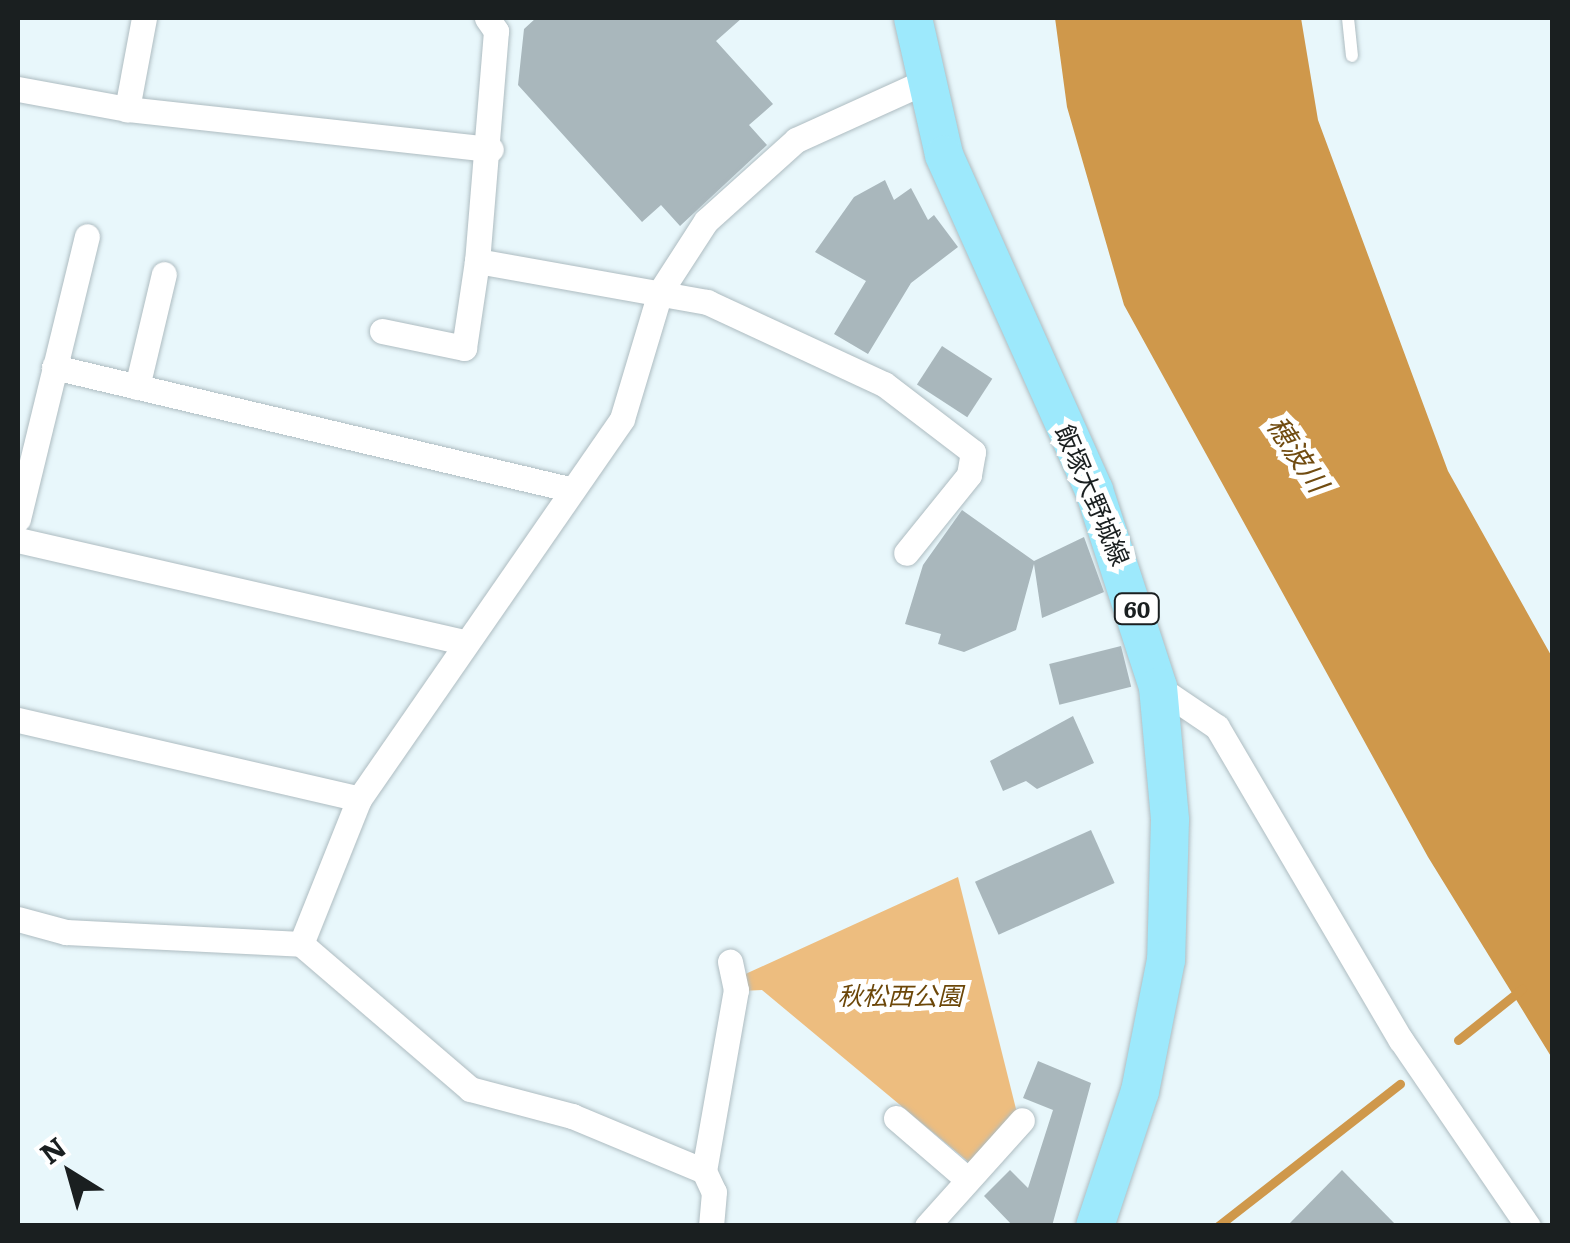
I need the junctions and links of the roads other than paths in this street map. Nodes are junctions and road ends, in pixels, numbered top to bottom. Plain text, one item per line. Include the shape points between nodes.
1 (144, 18) edge
2 (487, 18) edge
3 (913, 18) edge
4 (1348, 18) edge
5 (1352, 56) dead end
6 (924, 82) junction
7 (18, 89) edge
8 (127, 108) junction
9 (491, 149) junction
10 (87, 236) dead end
11 (478, 261) junction
12 (164, 274) dead end
13 (660, 292) junction
14 (382, 331) dead end
15 (54, 367) junction
16 (136, 387) junction
17 (570, 489) junction
18 (18, 519) edge
19 (18, 540) edge
20 (906, 553) dead end
21 (464, 642) junction
22 (1158, 687) junction
23 (18, 720) edge
24 (358, 799) junction
25 (18, 918) edge
26 (301, 944) junction
27 (730, 962) dead end
28 (896, 1118) dead end
29 (1022, 1120) dead end
30 (704, 1170) junction
31 (967, 1179) junction
32 (711, 1226) edge
33 (927, 1226) edge
34 (1095, 1226) edge
35 (1528, 1226) edge

1 - 8 street
2 - 9 street via 496,30
3 - 6 main road, 飯塚大野城線 / 60
4 - 5 lane
6 - 13 street via 770,157 706,221
6 - 22 main road, 飯塚大野城線 / 60 via 964,209 1100,506
7 - 8 street
8 - 9 street
9 - 11 street
10 - 15 street
11 - 13 street
11 - 14 street via 464,348
12 - 16 street
13 - 17 street via 622,419
13 - 20 street via 778,328 884,384 969,443 969,475
15 - 16 street
15 - 18 street
16 - 17 street
17 - 21 street
19 - 21 street
21 - 24 street
22 - 34 main road, 飯塚大野城線 / 60 via 1170,820 1166,960 1140,1092
22 - 35 street via 1217,726 1401,1040
23 - 24 street
24 - 26 street
25 - 26 street via 66,932
26 - 30 street via 434,1068 470,1089 572,1116
27 - 30 street via 736,990
28 - 31 street
29 - 31 street
30 - 32 street via 714,1192
31 - 33 street

